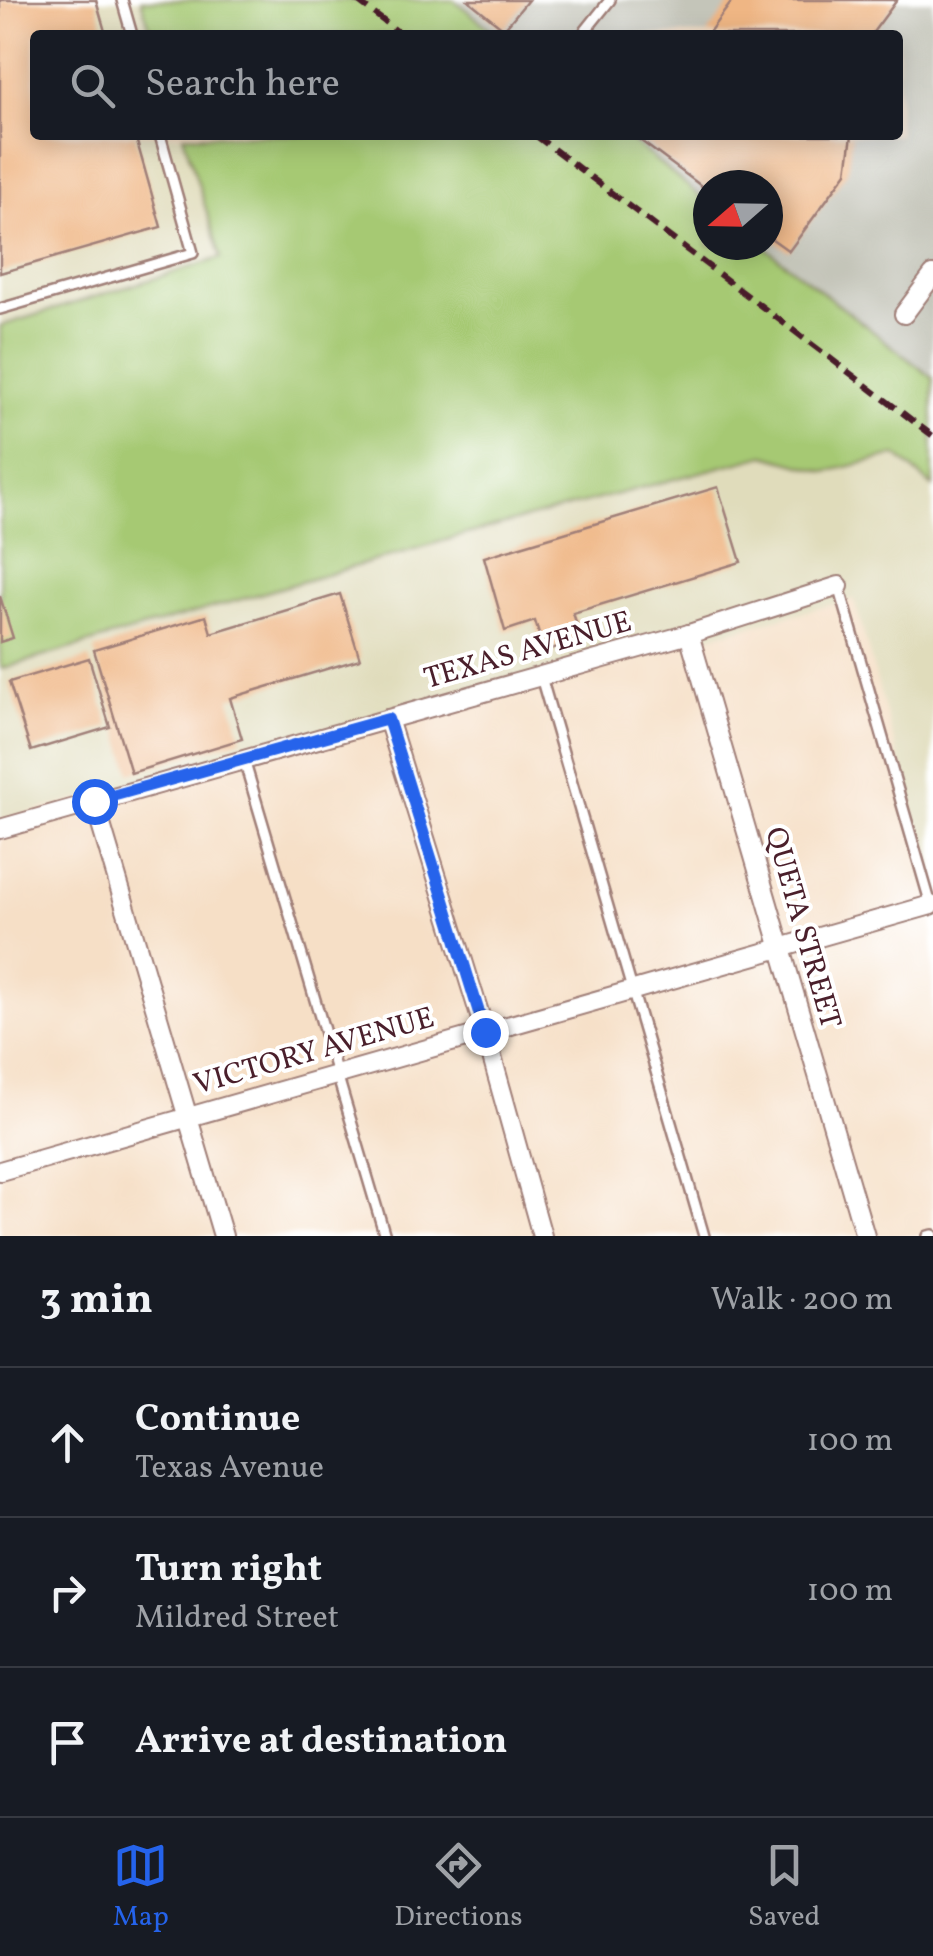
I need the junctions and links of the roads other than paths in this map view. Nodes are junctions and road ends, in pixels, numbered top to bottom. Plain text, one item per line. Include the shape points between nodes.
1 (122, 0) edge
2 (610, 0) edge
3 (131, 30) edge
4 (586, 30) edge
5 (161, 140) edge
6 (933, 275) edge
7 (0, 309) edge
8 (904, 314) dead end
9 (839, 586) joint
10 (689, 634) junction
11 (540, 675) junction
12 (388, 719) junction
13 (244, 760) junction
14 (94, 801) junction
15 (0, 829) edge
16 (932, 908) edge
17 (779, 949) junction
18 (632, 990) junction
19 (485, 1032) junction
20 (337, 1074) junction
21 (190, 1116) junction
22 (0, 1171) edge
23 (224, 1236) edge
24 (385, 1236) edge
25 (542, 1236) edge
26 (704, 1236) edge
27 (865, 1236) edge

1 - 3 lane
2 - 4 lane
5 - 7 lane via 193,253
6 - 8 street
9 - 10 street, TEXAS AVENUE
9 - 16 lane
10 - 11 street, TEXAS AVENUE
10 - 17 street, QUETA STREET
11 - 12 street, TEXAS AVENUE
11 - 18 lane
12 - 13 street, TEXAS AVENUE
12 - 19 street
13 - 14 street, TEXAS AVENUE
13 - 20 lane
14 - 15 street, TEXAS AVENUE
14 - 21 street
16 - 17 street, VICTORY AVENUE
17 - 18 street, VICTORY AVENUE
17 - 27 street, QUETA STREET
18 - 19 street, VICTORY AVENUE
18 - 26 lane
19 - 20 street, VICTORY AVENUE
19 - 25 street
20 - 21 street, VICTORY AVENUE
20 - 24 lane
21 - 22 street, VICTORY AVENUE
21 - 23 street

